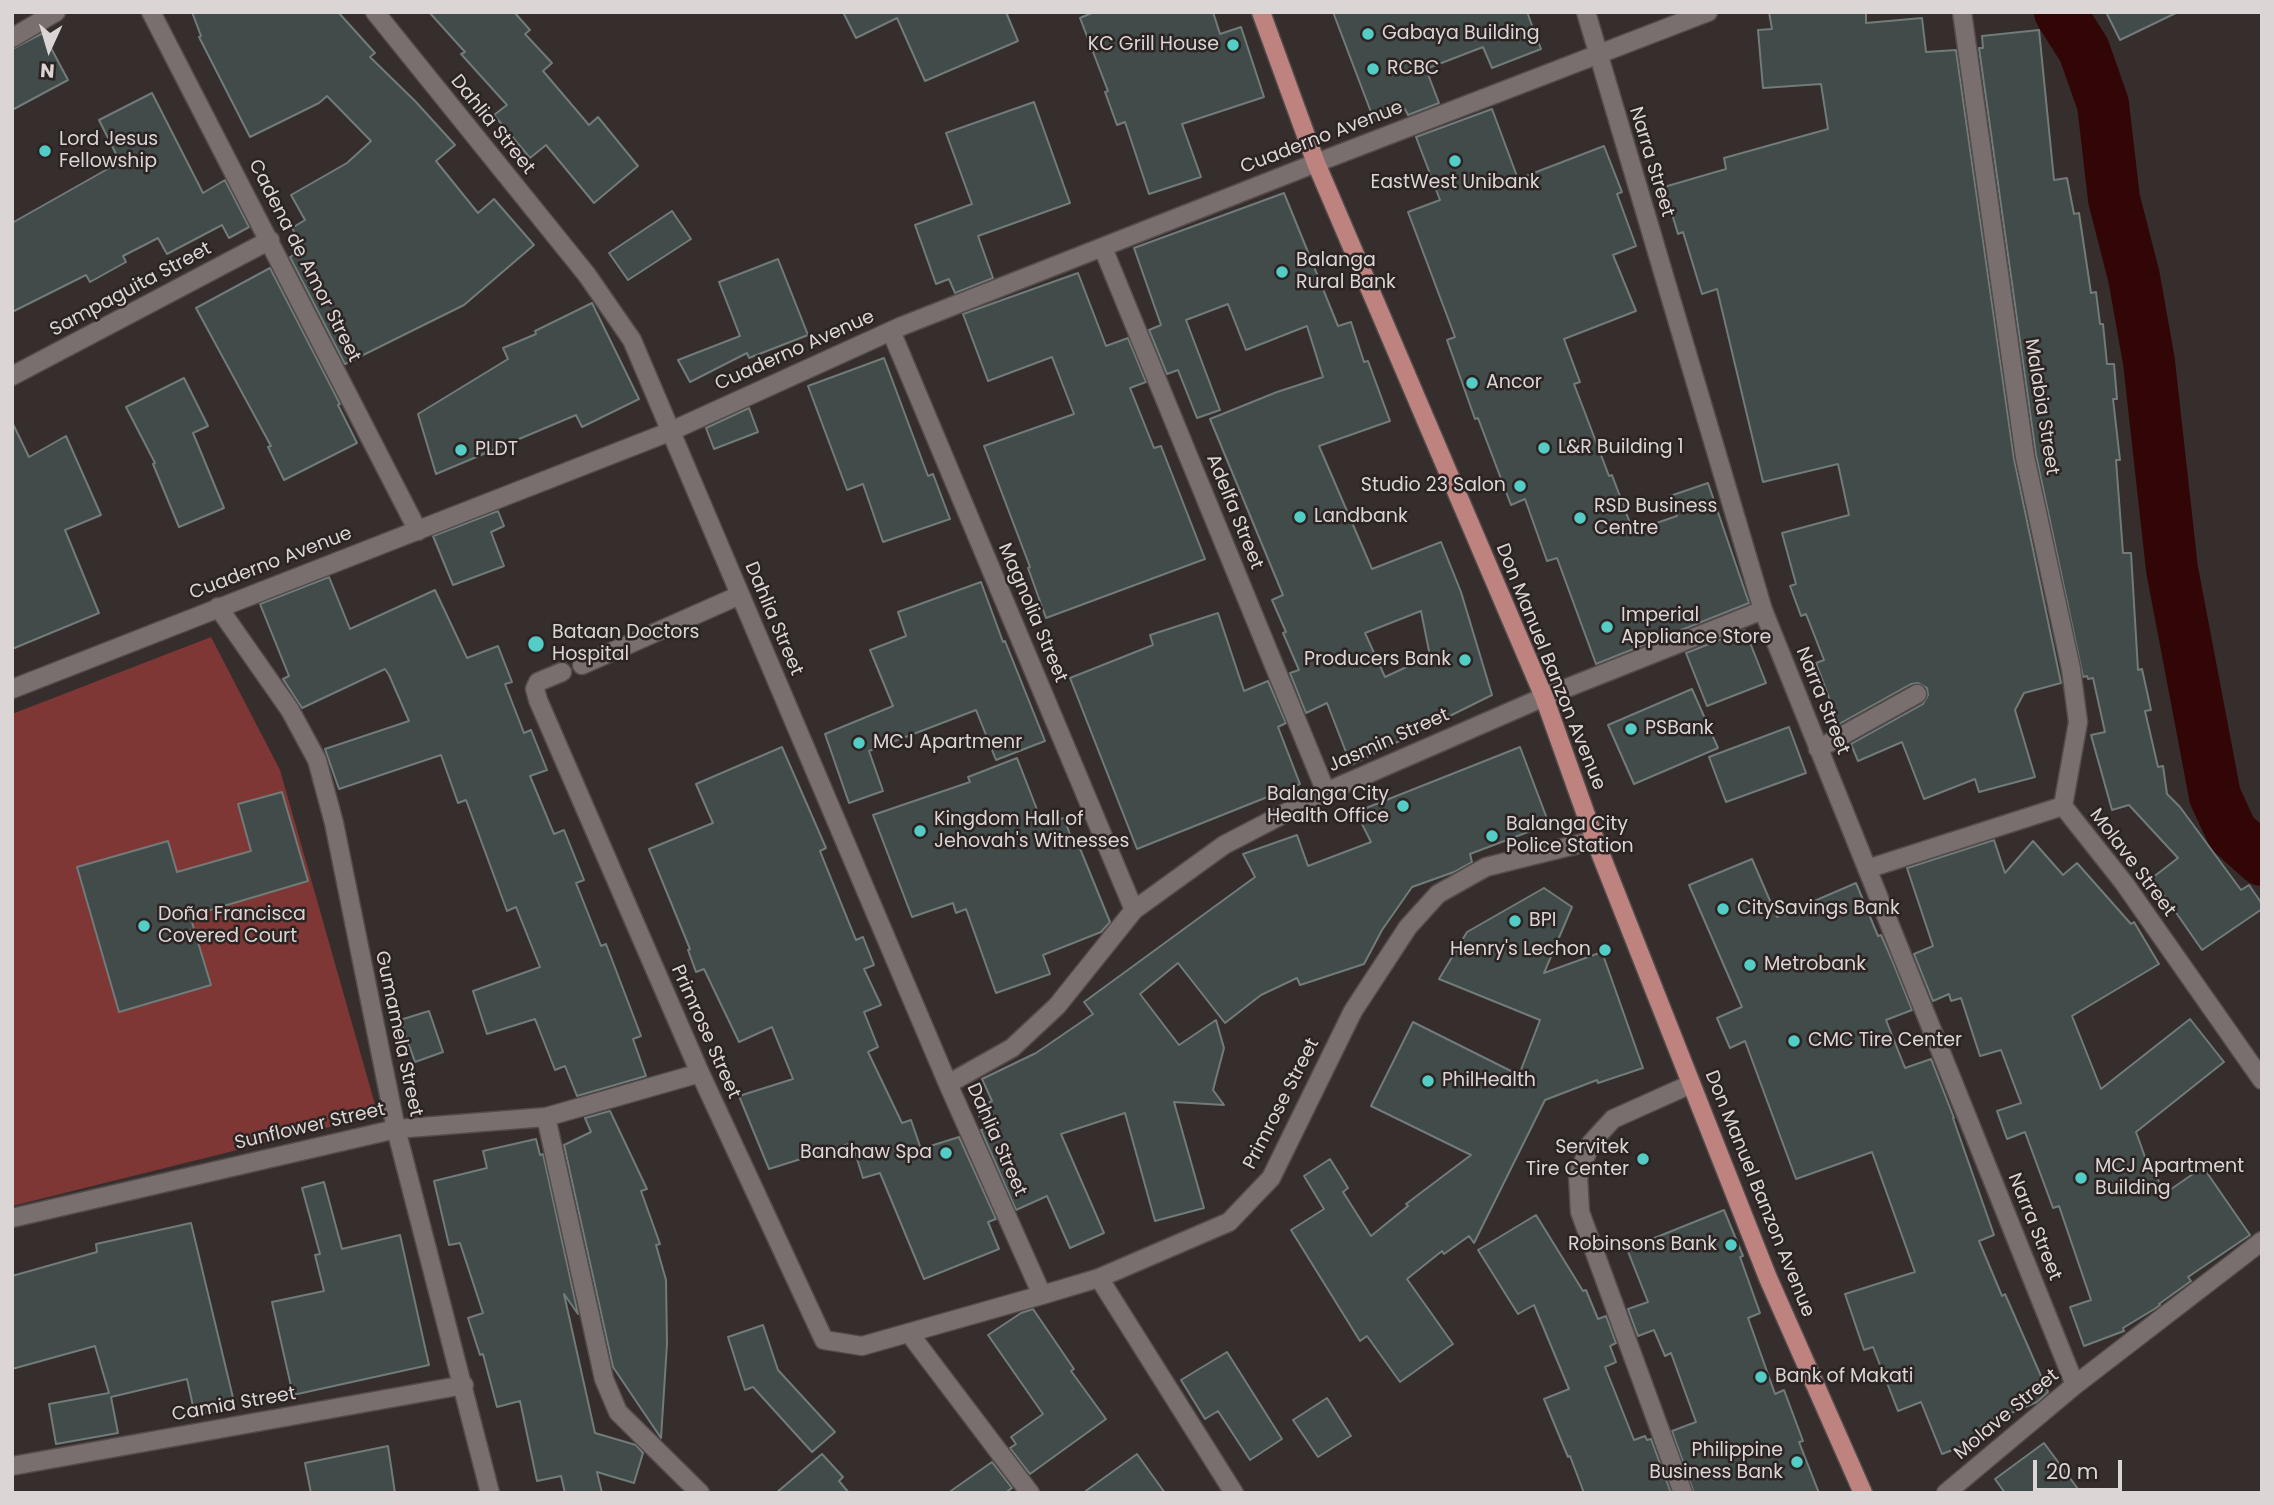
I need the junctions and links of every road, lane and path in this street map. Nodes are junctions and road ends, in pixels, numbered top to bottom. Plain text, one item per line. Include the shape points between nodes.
1 (56, 12) edge
2 (151, 12) edge
3 (375, 12) edge
4 (1261, 12) edge
5 (1586, 12) edge
6 (1708, 12) edge
7 (1962, 12) edge
8 (12, 38) edge
9 (1597, 54) junction
10 (1316, 163) junction
11 (270, 240) junction
12 (1103, 248) junction
13 (891, 331) junction
14 (12, 376) edge
15 (669, 432) junction
16 (418, 530) junction
17 (740, 595) junction
18 (218, 607) junction
19 (1763, 610) junction
20 (582, 665) dead end
21 (562, 672) dead end
22 (12, 689) edge
23 (1917, 694) dead end
24 (1544, 697) junction
25 (1818, 749) junction
26 (1326, 792) junction
27 (2063, 806) junction
28 (1595, 840) junction
29 (1867, 869) junction
30 (1134, 910) junction
31 (700, 1073) junction
32 (2262, 1080) edge
33 (948, 1084) junction
34 (1691, 1084) junction
35 (546, 1117) junction
36 (396, 1129) junction
37 (12, 1218) edge
38 (2262, 1241) edge
39 (1099, 1278) junction
40 (1042, 1295) junction
41 (909, 1333) junction
42 (464, 1385) junction
43 (2075, 1385) junction
44 (12, 1466) edge
45 (490, 1493) edge
46 (700, 1493) edge
47 (1030, 1493) edge
48 (1234, 1493) edge
49 (1683, 1493) edge
50 (1863, 1493) edge
51 (1946, 1493) edge

1 - 8 street
2 - 11 street, Cadena de Amor Street
3 - 15 street, Dahlia Street via 587,275 632,340
4 - 10 main road, Don Manuel Banzon Avenue
5 - 9 street, Narra Street
6 - 9 street, Cuaderno Avenue
7 - 27 street, Malabia Street via 2025,457 2071,669 2078,722
9 - 10 street, Cuaderno Avenue
9 - 19 street, Narra Street
10 - 12 street, Cuaderno Avenue
10 - 24 main road, Don Manuel Banzon Avenue
11 - 14 street, Sampaguita Street
11 - 16 street, Cadena de Amor Street
12 - 13 street, Cuaderno Avenue
12 - 26 street, Adelfa Street
13 - 15 street, Cuaderno Avenue
13 - 30 street, Magnolia Street
15 - 16 street, Cuaderno Avenue
15 - 17 street, Dahlia Street
16 - 18 street, Cuaderno Avenue
17 - 20 street
17 - 33 street, Dahlia Street
18 - 22 street, Cuaderno Avenue
18 - 36 street, Gumamela Street via 289,710 317,760
19 - 24 street, Jasmin Street
19 - 25 street, Narra Street
21 - 31 street, Primrose Street via 538,682 538,700
23 - 25 street
24 - 26 street, Jasmin Street
24 - 28 main road, Don Manuel Banzon Avenue
25 - 29 street, Narra Street
26 - 30 street, Jasmin Street via 1224,845
27 - 29 street, Molave Street
27 - 32 street, Molave Street via 2124,883
28 - 34 main road, Don Manuel Banzon Avenue
28 - 39 street, Primrose Street via 1486,867 1438,894 1408,928 1353,1011 1271,1178 1229,1222
29 - 43 street, Narra Street
30 - 33 street, Jasmin Street via 1057,1006 1012,1048
31 - 35 street, Sunflower Street
31 - 41 street, Primrose Street via 824,1340 862,1346
33 - 40 street, Dahlia Street
34 - 49 street via 1613,1119 1591,1143 1578,1175 1580,1212
34 - 50 main road, Don Manuel Banzon Avenue via 1768,1278
35 - 36 street, Sunflower Street
35 - 46 street via 604,1380 618,1412
36 - 37 street, Sunflower Street
36 - 42 street, Gumamela Street
38 - 43 street, Molave Street
39 - 40 street, Primrose Street
39 - 48 street
40 - 41 street, Primrose Street
41 - 47 street
42 - 44 street, Camia Street
42 - 45 street, Gumamela Street
43 - 51 street, Molave Street

